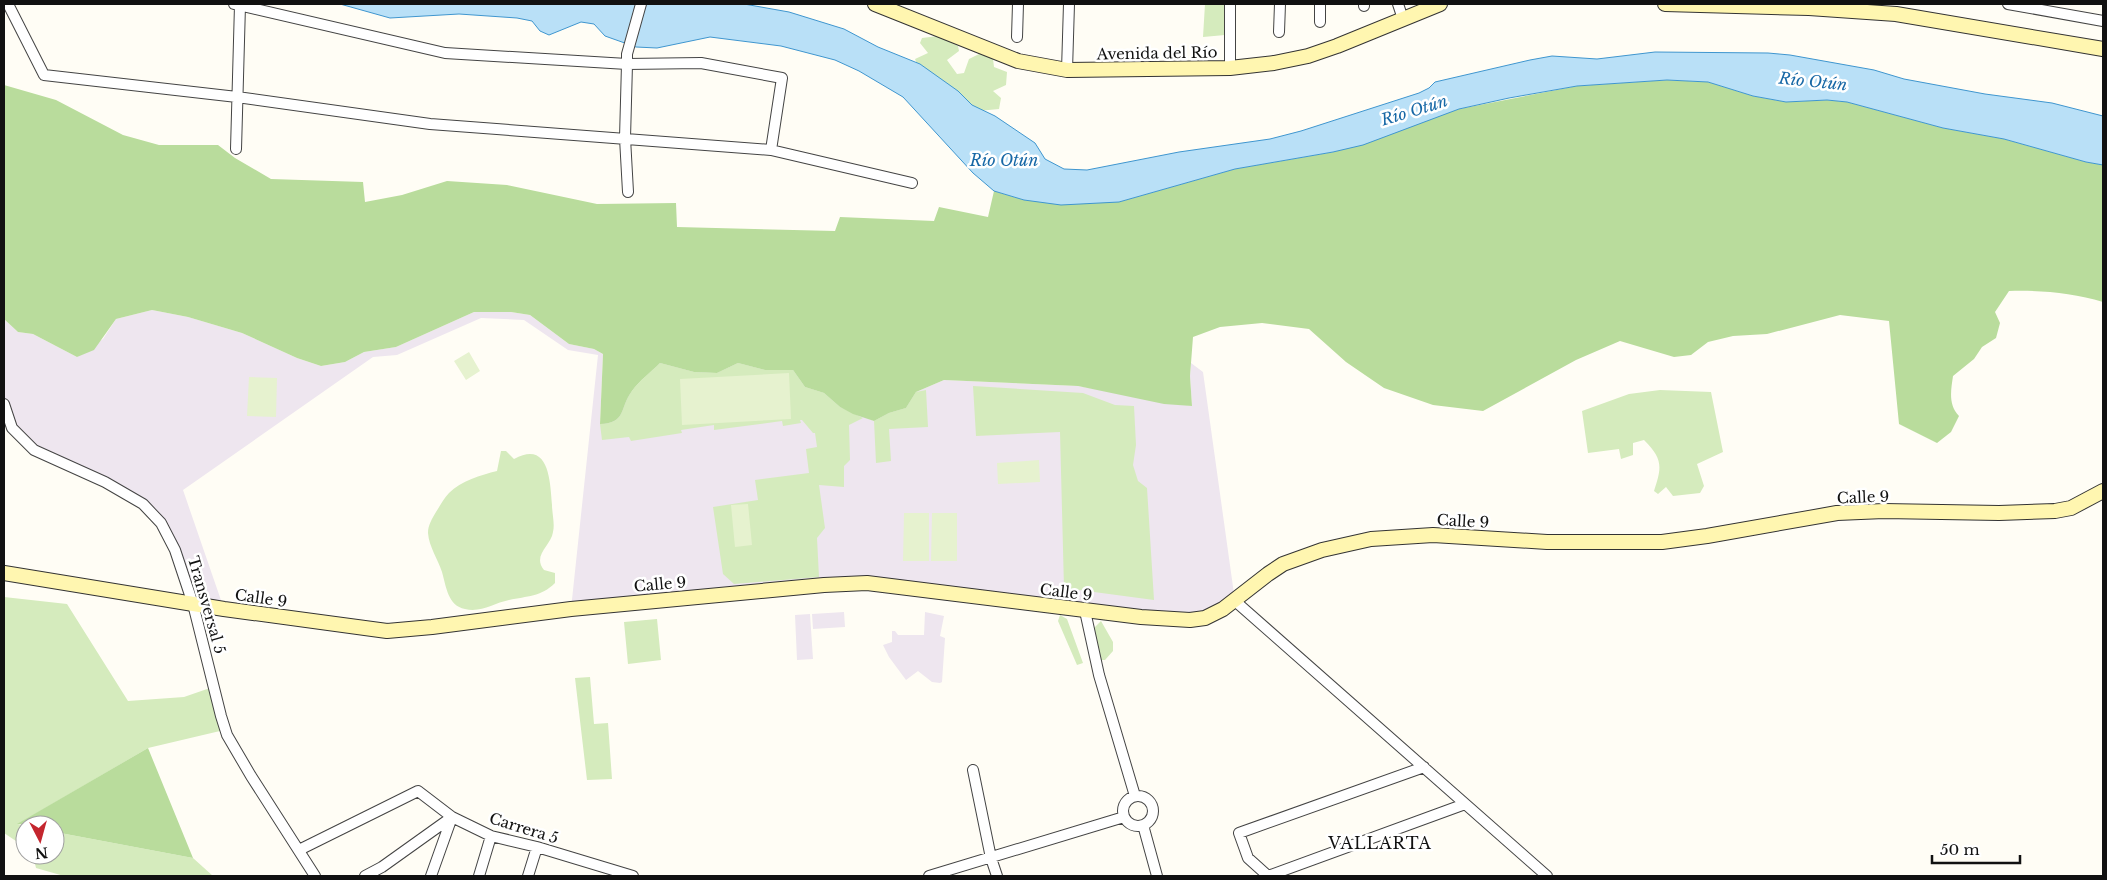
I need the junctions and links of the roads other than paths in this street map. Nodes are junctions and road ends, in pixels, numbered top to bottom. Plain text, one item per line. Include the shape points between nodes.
1 (8, 4) edge
2 (237, 4) edge
3 (640, 4) edge
4 (875, 4) edge
5 (1018, 4) edge
6 (1069, 4) edge
7 (1230, 4) edge
8 (1280, 4) edge
9 (1320, 4) edge
10 (1398, 4) edge
11 (1440, 4) edge
12 (1665, 4) edge
13 (2008, 4) edge
14 (1726, 5) edge
15 (1403, 19) junction
16 (2103, 21) edge
17 (1320, 22) dead end
18 (1279, 32) dead end
19 (1017, 37) dead end
20 (2103, 49) edge
21 (627, 59) junction
22 (1230, 68) junction
23 (1067, 70) junction
24 (238, 96) junction
25 (625, 138) junction
26 (236, 149) dead end
27 (771, 150) junction
28 (912, 183) dead end
29 (628, 192) dead end
30 (4, 404) edge
31 (2103, 491) edge
32 (4, 573) edge
33 (1235, 601) junction
34 (193, 604) junction
35 (1085, 611) junction
36 (1424, 767) junction
37 (973, 770) dead end
38 (1135, 796) junction
39 (1465, 804) junction
40 (452, 817) junction
41 (1124, 817) junction
42 (1143, 825) junction
43 (491, 836) junction
44 (537, 847) junction
45 (299, 850) junction
46 (991, 858) junction
47 (382, 872) edge
48 (315, 876) edge
49 (365, 876) edge
50 (431, 876) edge
51 (479, 876) edge
52 (528, 876) edge
53 (633, 876) edge
54 (929, 876) edge
55 (996, 876) edge
56 (1157, 876) edge
57 (1268, 876) edge
58 (1547, 876) edge

1 - 24 street via 44,75
2 - 21 street via 445,53
2 - 24 street
3 - 21 street
4 - 23 main road, Avenida del Río via 1018,61
5 - 19 street
6 - 23 street
7 - 22 street
8 - 18 street
9 - 17 street
10 - 15 street
11 - 15 main road, Avenida del Río
12 - 14 main road
13 - 16 street
14 - 20 main road via 1896,14
15 - 22 main road, Avenida del Río via 1308,56
21 - 25 street
21 - 27 street via 701,63 782,78
22 - 23 main road, Avenida del Río
24 - 25 street via 430,124
24 - 26 street
25 - 27 street
25 - 29 street
27 - 28 street
30 - 34 street, Transversal 5 via 12,428 34,450 105,482 143,504 152,513 167,532
31 - 33 main road, Calle 9 via 2070,508 2054,511 1837,513 1662,542 1547,542 1432,535 1371,539 1322,550 1283,564
32 - 34 main road, Calle 9
33 - 35 main road, Calle 9 via 1213,615 1190,620
33 - 36 street
34 - 35 main road, Calle 9 via 386,631 571,608 867,583
34 - 45 street, Transversal 5 via 227,735
35 - 38 street via 1099,675
36 - 39 street
36 - 57 street via 1239,833 1248,858
37 - 46 street
38 - 41 street via 1123,806
38 - 42 street via 1145,797 1154,809 1151,819
39 - 57 street
39 - 58 street
40 - 43 street, Carrera 5
40 - 45 street, Carrera 5 via 416,792
40 - 47 street
40 - 50 street
41 - 42 street via 1134,826
41 - 46 street
42 - 56 street
43 - 44 street, Carrera 5
43 - 51 street
44 - 52 street
44 - 53 street, Carrera 5
45 - 48 street, Transversal 5
46 - 54 street
46 - 55 street
47 - 49 street

